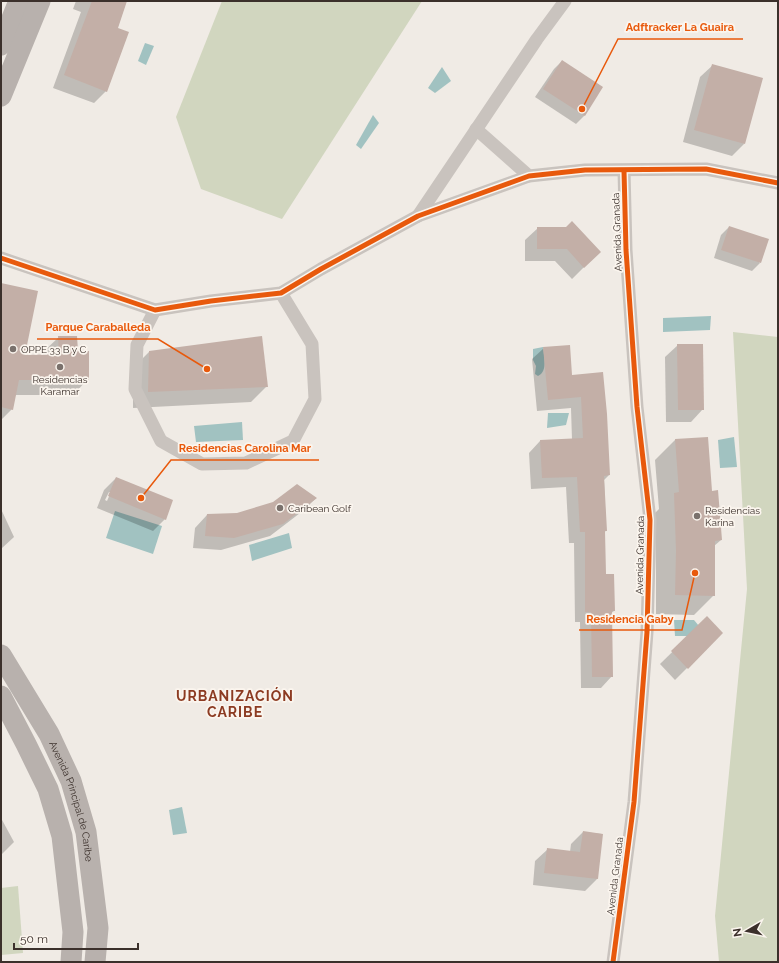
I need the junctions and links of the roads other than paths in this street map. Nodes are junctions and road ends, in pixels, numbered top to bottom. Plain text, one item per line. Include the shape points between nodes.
1 (19, 1) edge
2 (40, 1) edge
3 (565, 1) edge
4 (1, 45) edge
5 (1, 96) edge
6 (476, 129) junction
7 (624, 171) junction
8 (529, 176) junction
9 (778, 184) edge
10 (418, 216) junction
11 (1, 258) edge
12 (281, 293) junction
13 (155, 310) junction
14 (1, 655) edge
15 (1, 696) edge
16 (71, 962) edge
17 (95, 962) edge
18 (613, 962) edge

1 - 4 main road
2 - 5 main road
3 - 6 street
6 - 8 street
6 - 10 street
7 - 8 street via 585,170
7 - 9 street via 706,170
7 - 18 street, Avenida Granada via 626,250 637,407 650,520 647,632 634,802
8 - 10 street
10 - 12 street
11 - 13 street
12 - 13 street
12 - 13 street via 312,344 315,399 292,441 246,463 202,464 161,441 135,389 137,345
14 - 17 main road, Avenida Principal de Caribe via 49,734 73,788 86,832 98,928
15 - 16 main road, Avenida Principal de Caribe via 48,789 62,836 73,932

